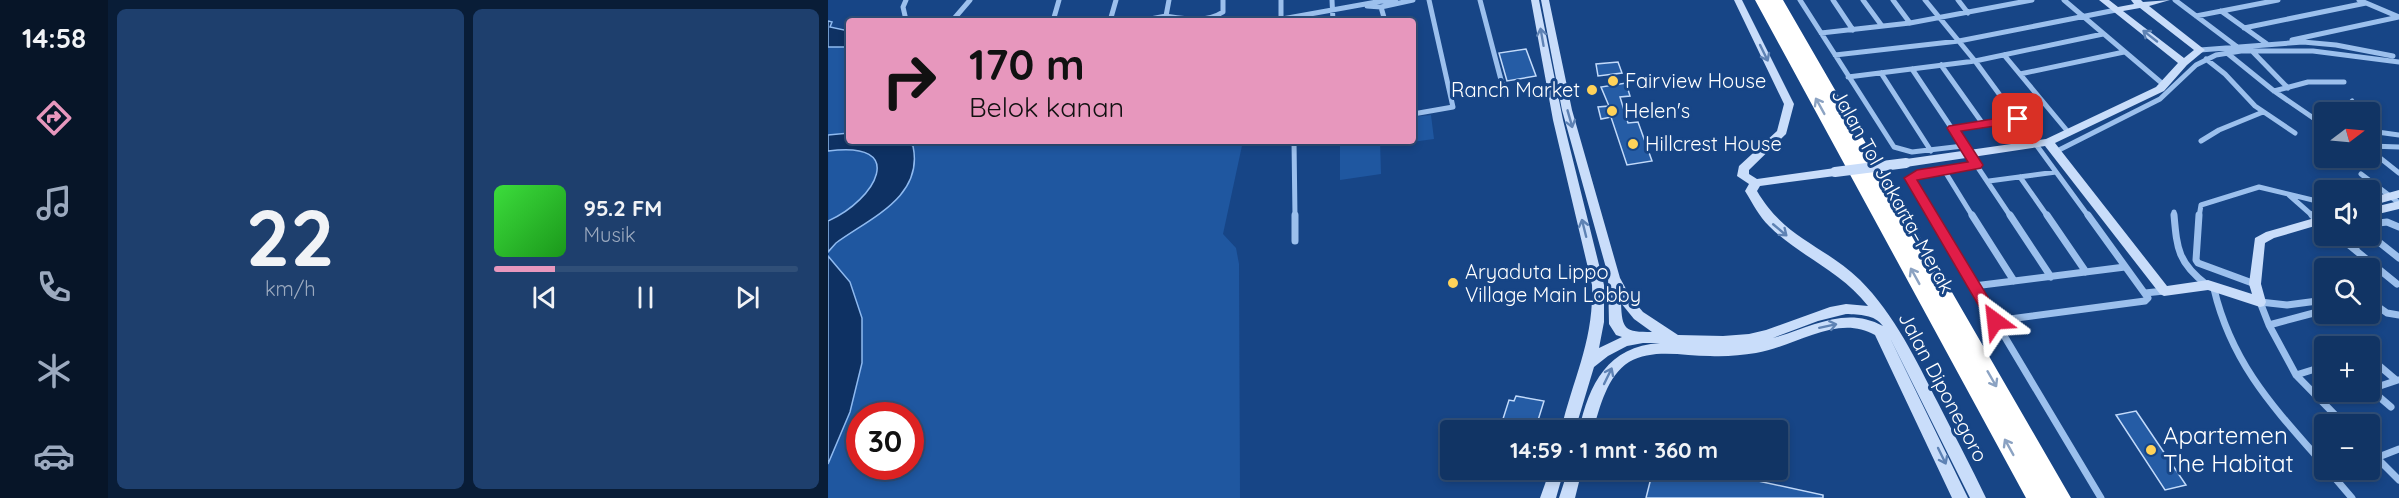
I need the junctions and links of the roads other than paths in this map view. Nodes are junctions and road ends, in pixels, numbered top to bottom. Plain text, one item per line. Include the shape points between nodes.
1 (906, 0) edge
2 (970, 0) edge
3 (1059, 0) edge
4 (1116, 0) edge
5 (1169, 0) edge
6 (1223, 0) edge
7 (1281, 0) edge
8 (1332, 0) edge
9 (1413, 0) edge
10 (1429, 0) edge
11 (1480, 0) edge
12 (1535, 0) edge
13 (1545, 0) edge
14 (1738, 0) edge
15 (1762, 0) edge
16 (1776, 0) edge
17 (1800, 0) edge
18 (1833, 0) edge
19 (1863, 0) edge
20 (1893, 0) edge
21 (1925, 0) edge
22 (1958, 0) edge
23 (2032, 0) edge
24 (2064, 0) edge
25 (2103, 0) edge
26 (2166, 0) edge
27 (2175, 0) edge
28 (2278, 0) edge
29 (2359, 0) edge
30 (2138, 2) edge
31 (1382, 3) edge
32 (2366, 3) junction
33 (2116, 10) junction
34 (1332, 11) junction
35 (2221, 11) junction
36 (1968, 13) junction
37 (1166, 16) junction
38 (2083, 16) junction
39 (2196, 16) junction
40 (2399, 17) edge
41 (906, 18) edge
42 (955, 18) edge
43 (1054, 18) edge
44 (1111, 18) edge
45 (1156, 18) edge
46 (1179, 18) edge
47 (1213, 18) edge
48 (1281, 18) edge
49 (1287, 18) edge
50 (1332, 18) edge
51 (1384, 18) edge
52 (1940, 18) junction
53 (1910, 23) junction
54 (1882, 26) junction
55 (2244, 28) junction
56 (1853, 30) junction
57 (1821, 33) junction
58 (2103, 34) junction
59 (1959, 41) junction
60 (2279, 43) junction
61 (2268, 44) junction
62 (2236, 46) junction
63 (2252, 51) junction
64 (2124, 52) junction
65 (2227, 53) junction
66 (1835, 55) junction
67 (2004, 55) junction
68 (2203, 55) junction
69 (2399, 60) edge
70 (1975, 61) junction
71 (2184, 63) junction
72 (1941, 65) junction
73 (1912, 69) junction
74 (1881, 73) junction
75 (2020, 74) junction
76 (1848, 77) junction
77 (2344, 82) dead end
78 (2164, 85) junction
79 (2288, 87) junction
80 (2274, 91) junction
81 (1505, 95) dead end
82 (2263, 112) junction
83 (1416, 113) edge
84 (2314, 118) edge
85 (2018, 119) junction
86 (1983, 124) junction
87 (1953, 128) junction
88 (2380, 132) edge
89 (2069, 133) junction
90 (2295, 134) dead end
91 (2399, 135) edge
92 (2201, 141) dead end
93 (1294, 144) edge
94 (2048, 146) junction
95 (2399, 147) edge
96 (2380, 148) edge
97 (1966, 150) junction
98 (1931, 151) junction
99 (2380, 157) edge
100 (1977, 165) junction
101 (1944, 170) junction
102 (2056, 172) junction
103 (2399, 173) edge
104 (2361, 174) dead end
105 (2020, 177) junction
106 (1989, 181) junction
107 (1751, 184) junction
108 (2288, 194) junction
109 (2314, 200) edge
110 (2396, 203) edge
111 (2380, 206) edge
112 (2174, 212) dead end
113 (2314, 215) edge
114 (2396, 222) edge
115 (2380, 223) edge
116 (2314, 224) edge
117 (2399, 227) edge
118 (1295, 241) dead end
119 (2380, 243) edge
120 (2353, 246) edge
121 (2356, 248) joint
122 (2399, 258) edge
123 (2126, 267) junction
124 (2086, 272) junction
125 (1614, 275) junction
126 (2051, 277) junction
127 (2014, 281) junction
128 (2255, 284) junction
129 (2397, 284) dead end
130 (1974, 286) junction
131 (2203, 286) junction
132 (2164, 291) junction
133 (2145, 293) junction
134 (2314, 301) edge
135 (2260, 302) junction
136 (2380, 308) edge
137 (2314, 313) edge
138 (1882, 315) junction
139 (2399, 315) edge
140 (1995, 321) junction
141 (2269, 325) junction
142 (1597, 326) junction
143 (1616, 327) junction
144 (1638, 338) junction
145 (1679, 340) junction
146 (1586, 366) junction
147 (2380, 366) edge
148 (2314, 369) edge
149 (2296, 375) junction
150 (2398, 380) edge
151 (2380, 386) edge
152 (2380, 398) edge
153 (2391, 407) dead end
154 (2334, 414) edge
155 (1571, 420) edge
156 (1589, 420) edge
157 (2399, 449) edge
158 (2314, 453) edge
159 (2380, 456) edge
160 (2380, 462) edge
161 (1554, 480) edge
162 (1572, 480) edge
163 (2337, 480) edge
164 (2399, 480) edge
165 (1548, 498) edge
166 (1567, 498) edge
167 (1960, 498) edge
168 (1978, 498) edge
169 (2038, 498) edge
170 (2060, 498) edge
171 (2100, 498) edge
172 (2352, 498) edge

1 - 41 street
2 - 42 street
3 - 43 street
4 - 44 street
5 - 37 street
6 - 47 street via 1224,11
7 - 48 street
8 - 34 street
9 - 31 street
10 - 83 street via 1453,107
11 - 81 street
142 -> 12 street via 1598,285 1558,120
13 -> 125 street via 1567,110
14 -> 107 street via 1789,104 1782,132 1743,169
169 -> 15 highway, Jalan Tol Jakarta–Merak
16 -> 170 highway, Jalan Tol Jakarta–Merak
17 - 57 street
18 - 56 street
19 - 54 street
20 - 53 street
21 - 52 street
22 - 36 street
23 - 36 street
24 - 38 street
25 - 33 street
26 - 30 street
27 - 39 street
28 - 35 street
29 - 32 street
30 - 33 street
30 - 68 street
31 - 34 street
31 - 51 street
32 - 40 street
32 - 55 street
33 - 38 street
71 -> 33 street
34 - 49 street
34 - 50 street
35 - 39 street
35 - 55 street
36 - 52 street
37 - 45 street
37 - 46 street
38 - 58 street
38 - 59 street
39 - 62 street
40 - 60 street
52 - 53 street
52 - 59 street
53 - 54 street
54 - 56 street
55 - 61 street
56 - 57 street
57 - 66 street
58 - 64 street
58 - 67 street
59 - 66 street
59 - 70 street
60 - 61 street
60 - 69 street via 2336,45
61 - 62 street
62 - 68 street
63 - 65 street
63 - 69 street via 2323,50
63 - 79 street
64 - 75 street
64 - 78 street
65 - 68 street
65 - 80 street
66 - 76 street
67 - 70 street
67 - 75 street
68 - 71 street
68 - 82 street
68 - 94 street via 2173,91 2160,99
70 - 72 street
70 - 85 street
71 - 78 street
72 - 73 street
72 - 86 street
73 - 74 street
73 - 87 street
74 - 76 street
74 - 98 street
75 - 89 street
76 - 98 street via 1894,147 1912,152
77 - 79 street via 2319,81
78 - 89 street
79 - 80 street
80 - 84 street
82 - 90 street
82 - 92 street
85 - 86 street
85 - 94 street
86 - 87 street
87 - 97 street
88 - 91 street
89 - 94 street
93 - 118 street
94 - 97 street
94 - 102 street
94 - 132 street
95 - 96 street
97 - 98 street
97 - 100 street
97 - 107 street, bridge via 1906,163
99 - 103 street
100 - 101 street
100 - 106 street
101 - 127 street
101 - 130 street via 1910,178
102 - 105 street
102 - 123 street
104 - 110 street
105 - 106 street
105 - 124 street
106 - 126 street
107 -> 138 street via 1764,215 1782,233 1851,278
108 - 109 street
108 - 113 street
108 - 128 street via 2259,188 2199,208 2198,263
110 - 111 street
112 - 131 street via 2177,252
114 - 115 street
114 - 117 street
116 - 128 street via 2260,239
119 - 122 street
120 - 121 street
121 - 129 street
123 - 124 street
123 - 133 street
124 - 126 street
125 - 143 street
125 - 145 street via 1635,315
126 - 127 street
127 - 130 street
128 - 135 street
130 - 140 street
131 - 132 street
131 - 135 street
131 - 158 street via 2239,361
132 - 133 street
133 - 140 street via 2145,301
134 - 135 street via 2287,305
135 - 141 street
136 - 139 street
137 - 141 street
138 - 145 street, Jalan Diponegoro via 1859,308 1839,310 1750,339
138 - 168 street, Jalan Diponegoro via 1902,345
140 - 171 street
141 - 149 street
142 - 143 street via 1606,330
142 - 146 street
143 - 144 street
144 - 145 street, Jalan Diponegoro
144 - 146 street, Jalan Diponegoro via 1614,346
146 - 155 street
147 - 150 street
148 - 149 street
149 - 154 street
150 - 151 street
152 - 153 street
156 -> 167 street, Jalan Diponegoro via 1612,368 1635,353 1740,349 1787,340 1828,325 1866,322 1880,331
157 - 159 street
160 - 164 street
161 - 165 street
162 - 166 street
163 - 172 street

